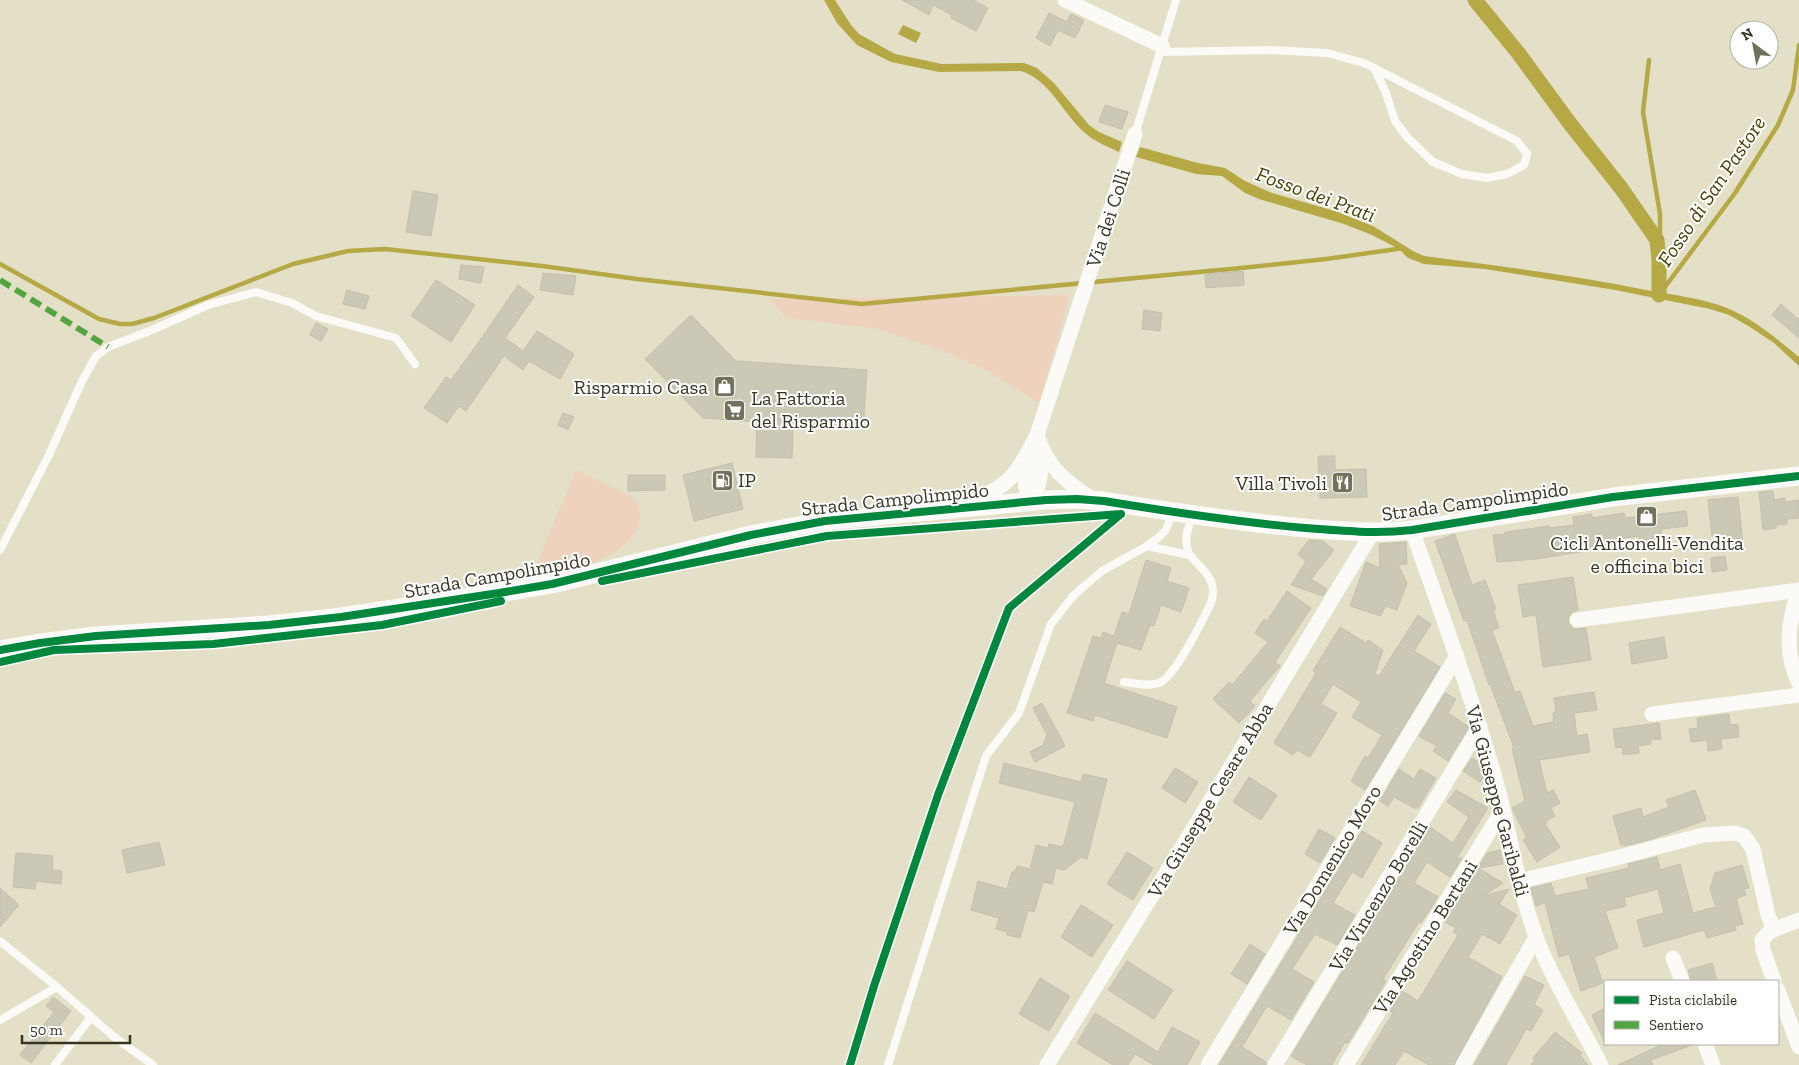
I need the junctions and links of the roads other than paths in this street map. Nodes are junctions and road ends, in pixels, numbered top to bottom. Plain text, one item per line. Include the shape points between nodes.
1 (1065, 0) edge
2 (1176, 0) edge
3 (1161, 49) junction
4 (1374, 68) junction
5 (1135, 134) joint
6 (415, 364) dead end
7 (1037, 435) junction
8 (1799, 476) edge
9 (1092, 500) junction
10 (1030, 502) junction
11 (959, 508) junction
12 (1171, 512) junction
13 (1193, 514) junction
14 (1412, 530) junction
15 (1372, 533) junction
16 (1147, 546) junction
17 (0, 550) edge
18 (1189, 554) junction
19 (1799, 590) edge
20 (1577, 620) dead end
21 (0, 650) edge
22 (1457, 656) junction
23 (1124, 682) dead end
24 (1799, 683) edge
25 (1799, 695) edge
26 (1652, 714) dead end
27 (1480, 726) junction
28 (1503, 809) junction
29 (1520, 880) junction
30 (1799, 920) edge
31 (1774, 930) junction
32 (1536, 937) junction
33 (0, 941) edge
34 (1673, 958) dead end
35 (1682, 980) edge
36 (1774, 980) edge
37 (57, 988) junction
38 (1779, 993) edge
39 (91, 1017) junction
40 (0, 1020) edge
41 (1705, 1045) edge
42 (1799, 1047) edge
43 (54, 1065) edge
44 (153, 1065) edge
45 (888, 1065) edge
46 (1047, 1065) edge
47 (1208, 1065) edge
48 (1275, 1065) edge
49 (1346, 1065) edge
50 (1463, 1065) edge
51 (1601, 1065) edge
52 (1713, 1065) edge

1 - 3 street
2 - 3 lane, Via dei Colli
3 - 4 lane via 1327,53
3 - 5 lane, Via dei Colli
4 - 4 lane via 1517,141 1528,154 1524,164 1507,174 1487,178 1462,174 1433,162 1407,137 1396,121
5 - 7 street, Via dei Colli
6 - 17 lane via 396,338 316,316 292,303 256,292 208,305 108,348 96,356 82,381 49,455
7 - 9 street via 1055,471
7 - 10 street, Via dei Colli via 1042,474
7 - 11 street, Via dei Colli via 1011,478 995,491
8 - 14 street, Strada Campolimpido via 1613,497
9 - 10 street, Strada Campolimpido
9 - 12 street, Strada Campolimpido
10 - 11 street, Strada Campolimpido
11 - 21 street, Strada Campolimpido via 811,523 552,584 350,616 268,625 96,636
12 - 13 street, Strada Campolimpido
12 - 16 lane via 1165,531
13 - 15 street, Strada Campolimpido via 1270,525
13 - 18 lane via 1186,538
14 - 15 street, Strada Campolimpido
14 - 22 street, Via Giuseppe Garibaldi
15 - 46 street, Via Giuseppe Cesare Abba
16 - 18 lane
16 - 45 lane via 1102,571 1074,595 1051,624 1019,713 986,756
18 - 23 lane via 1214,586 1208,609 1166,679 1152,684
19 - 20 street
19 - 24 street via 1789,640 1792,664
22 - 27 street, Via Giuseppe Garibaldi
22 - 47 street, Via Domenico Moro
25 - 26 street
27 - 28 street, Via Giuseppe Garibaldi
27 - 48 street, Via Vincenzo Borelli
28 - 29 street, Via Giuseppe Garibaldi
28 - 49 street, Via Agostino Bertani
29 - 31 street via 1612,860 1703,835 1735,833 1744,836 1753,849
29 - 32 street, Via Giuseppe Garibaldi
30 - 31 street
31 - 36 street via 1765,936 1762,943
32 - 50 street
32 - 51 street, Via Giuseppe Garibaldi
33 - 37 lane
34 - 35 street
37 - 39 lane
37 - 40 lane
38 - 42 street
39 - 43 lane
39 - 44 lane
41 - 52 street

